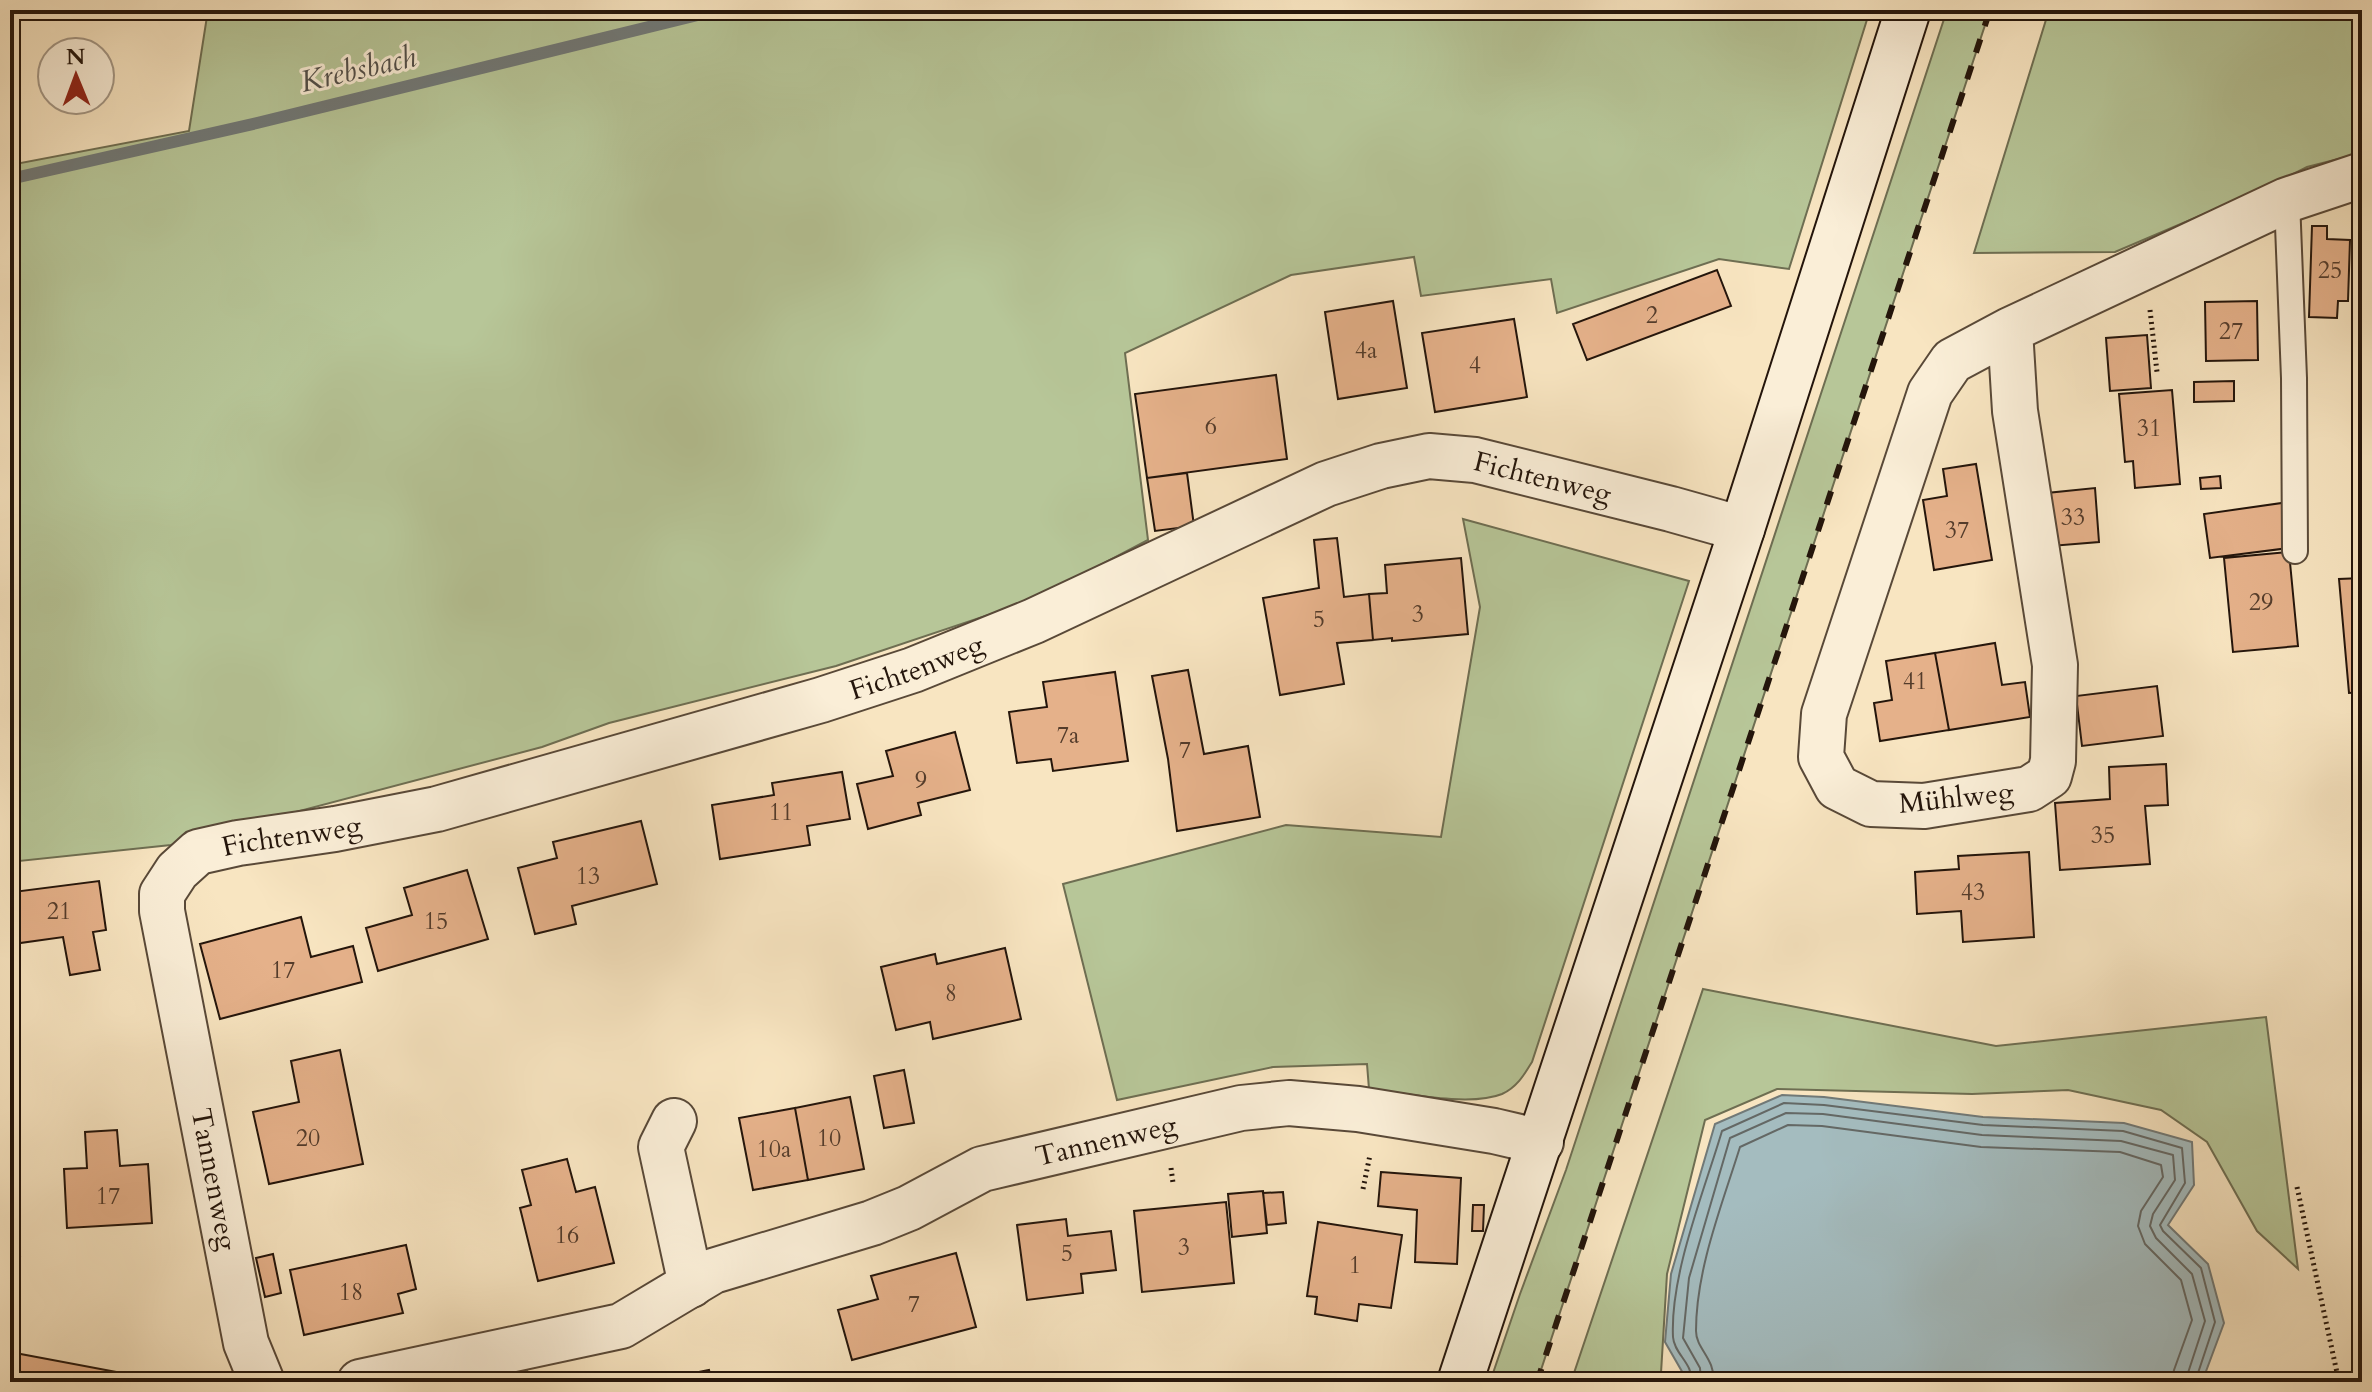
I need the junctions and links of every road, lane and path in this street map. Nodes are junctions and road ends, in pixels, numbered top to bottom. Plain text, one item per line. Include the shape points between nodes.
1 (1908, 10) edge
2 (2362, 175) edge
3 (2287, 200) junction
4 (2146, 267) junction
5 (2010, 330) junction
6 (2157, 372) dead end
7 (1742, 529) junction
8 (2295, 551) dead end
9 (176, 973) joint
10 (674, 1121) dead end
11 (1541, 1142) junction
12 (2297, 1187) dead end
13 (691, 1285) junction
14 (262, 1382) edge
15 (360, 1382) edge
16 (1460, 1382) edge
17 (2339, 1382) edge

1 - 7 street
2 - 3 street, Mühlweg
3 - 4 street, Mühlweg
3 - 8 lane
4 - 5 street, Mühlweg
4 - 6 path
5 - 5 street, Mühlweg via 1952,361 1930,393 1824,714 1821,757 1837,787 1871,804 1924,806 2029,789 2049,776 2055,665 2015,411
7 - 9 street, Fichtenweg via 1475,460 1429,456 1381,466 1326,484 1034,621 913,670 437,809 198,852 162,894
7 - 11 street
9 - 14 street, Tannenweg via 246,1343
10 - 13 street via 661,1147
11 - 13 street, Tannenweg via 1358,1109 1289,1103 1241,1108 982,1169 872,1223 713,1271
11 - 16 street
12 - 17 path
13 - 15 street, Tannenweg via 621,1326

